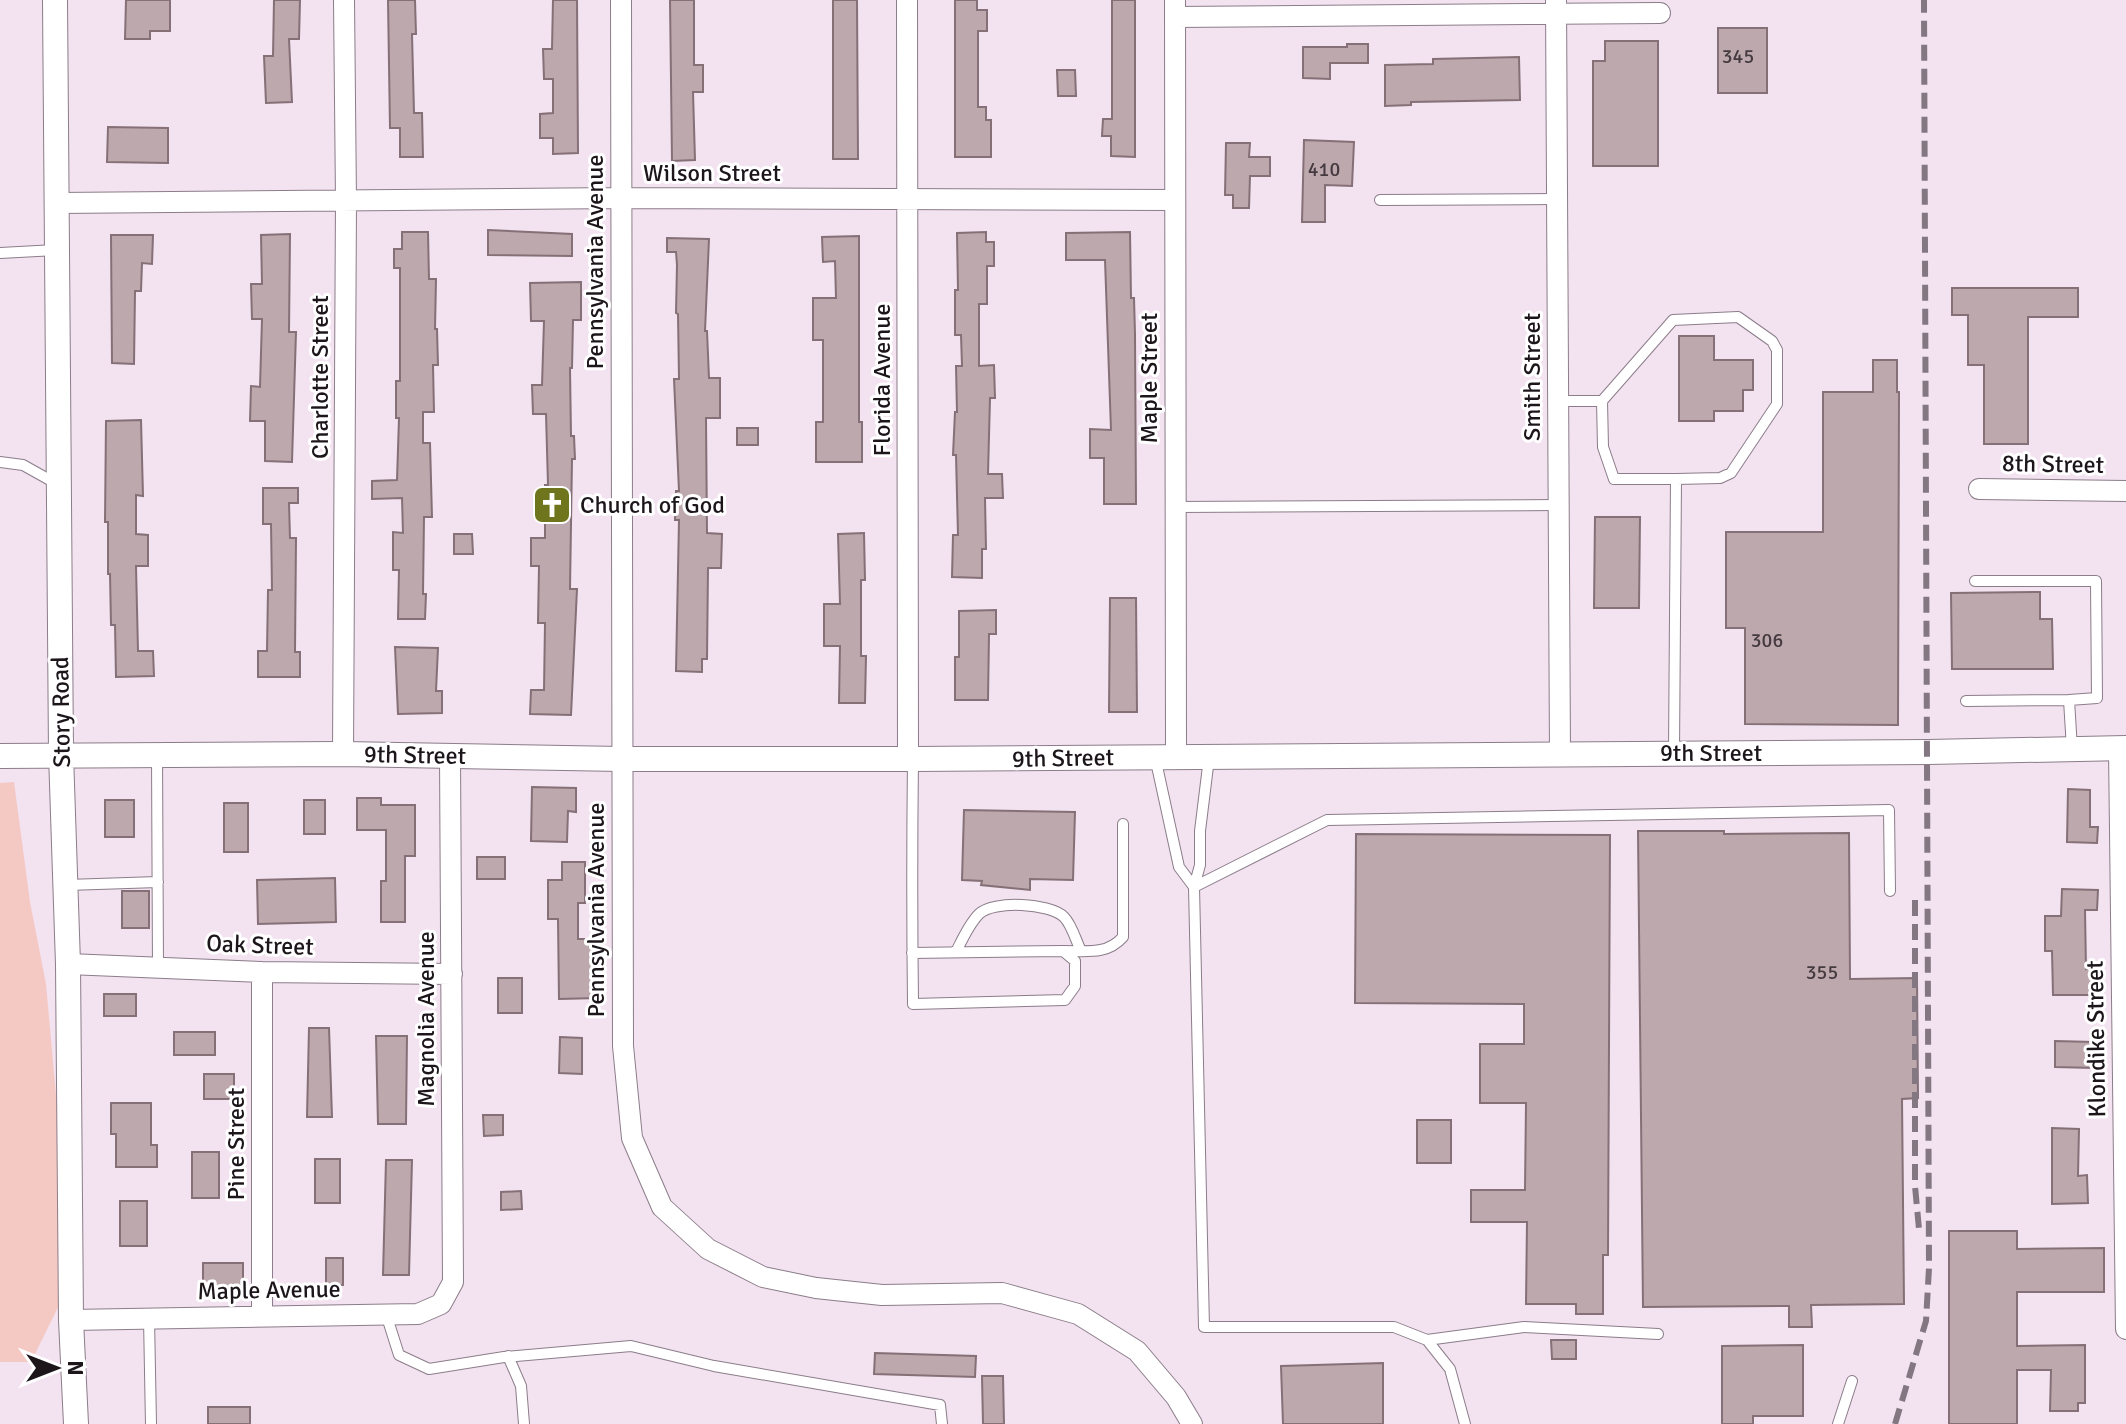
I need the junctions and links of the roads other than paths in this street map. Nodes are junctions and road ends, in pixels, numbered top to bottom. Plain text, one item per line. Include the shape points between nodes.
1 (55, 0) edge
2 (344, 0) edge
3 (621, 0) edge
4 (907, 0) edge
5 (1556, 6) edge
6 (1175, 9) edge
7 (1660, 13) dead end
8 (621, 198) junction
9 (1557, 199) junction
10 (908, 200) junction
11 (1175, 200) junction
12 (1380, 200) dead end
13 (346, 201) junction
14 (58, 203) junction
15 (58, 250) junction
16 (0, 253) edge
17 (1558, 401) junction
18 (1602, 401) junction
19 (0, 462) edge
20 (1676, 479) junction
21 (59, 484) junction
22 (1979, 489) dead end
23 (2126, 491) edge
24 (1558, 505) junction
25 (1175, 507) junction
26 (1975, 581) dead end
27 (2069, 700) junction
28 (1966, 701) dead end
29 (2122, 748) edge
30 (2072, 749) junction
31 (1674, 753) junction
32 (61, 754) junction
33 (157, 754) junction
34 (343, 754) junction
35 (1560, 754) junction
36 (450, 755) junction
37 (0, 756) edge
38 (1165, 756) junction
39 (1209, 756) junction
40 (621, 759) junction
41 (910, 759) junction
42 (1123, 824) dead end
43 (158, 882) junction
44 (65, 885) junction
45 (1194, 887) junction
46 (1890, 891) dead end
47 (1063, 951) junction
48 (1081, 951) junction
49 (956, 952) junction
50 (912, 953) junction
51 (68, 964) junction
52 (158, 967) junction
53 (262, 972) junction
54 (452, 974) junction
55 (2126, 1277) edge
56 (453, 1282) joint
57 (386, 1314) junction
58 (262, 1316) junction
59 (149, 1318) junction
60 (71, 1320) junction
61 (2126, 1329) edge
62 (1658, 1334) dead end
63 (1427, 1340) junction
64 (508, 1356) junction
65 (1852, 1381) dead end
66 (76, 1424) edge
67 (151, 1424) edge
68 (524, 1424) edge
69 (942, 1424) edge
70 (1192, 1424) edge
71 (1465, 1424) edge
72 (1838, 1424) edge

1 - 14 street, Story Road
2 - 13 street, Charlotte Street
3 - 8 street, Pennsylvania Avenue
4 - 10 street, Florida Avenue
5 - 6 street
5 - 7 street
5 - 9 street, Smith Street
6 - 11 street, Maple Street
8 - 10 street, Wilson Street
8 - 13 street, Wilson Street
8 - 40 street, Pennsylvania Avenue
9 - 12 lane
9 - 17 street, Smith Street
10 - 11 street, Wilson Street
10 - 41 street, Florida Avenue
11 - 25 street, Maple Street
13 - 14 street, Wilson Street
13 - 34 street, Charlotte Street
14 - 15 street, Story Road
15 - 16 lane
15 - 21 street, Story Road
17 - 18 lane
17 - 24 street, Smith Street
18 - 20 lane via 1603,447 1614,479
18 - 20 lane via 1673,320 1738,317 1772,341 1777,350 1777,404 1731,473
19 - 21 lane via 23,465
20 - 31 lane
21 - 32 street, Story Road
22 - 23 street, 8th Street
24 - 25 lane
24 - 35 street, Smith Street
25 - 38 street, Maple Street
26 - 27 lane via 2096,581 2097,698
27 - 28 lane
27 - 30 lane
29 - 30 street, 9th Street
29 - 55 street, Klondike Street
30 - 31 street, 9th Street
31 - 35 street, 9th Street
32 - 33 street, 9th Street
32 - 37 street, 9th Street
32 - 44 street, Story Road
33 - 34 street, 9th Street
33 - 43 lane
34 - 36 street, 9th Street
35 - 39 street, 9th Street
36 - 40 street, 9th Street
36 - 54 street, Magnolia Avenue
38 - 39 street, 9th Street
38 - 41 street, 9th Street
38 - 45 lane via 1179,867
39 - 45 lane
40 - 41 street, 9th Street
40 - 70 street, Pennsylvania Avenue via 623,1046 632,1138 662,1207 708,1249 763,1277 882,1295 1002,1293 1078,1314 1137,1351
41 - 50 lane
42 - 48 lane via 1123,937 1104,951
43 - 44 lane
43 - 52 lane
44 - 51 street, Story Road
45 - 46 lane via 1327,820 1889,810
45 - 63 lane via 1204,1327 1394,1327
47 - 48 lane
47 - 49 lane
47 - 50 lane via 1075,961 1075,986 1065,1000 913,1004
48 - 49 lane via 1066,919 1052,909 1031,905 988,907
49 - 50 lane
51 - 52 street, Oak Street
51 - 60 street, Story Road
52 - 53 street, Oak Street
53 - 54 street, Oak Street
53 - 58 street, Pine Street
54 - 56 street, Magnolia Avenue
55 - 61 street, Klondike Street
56 - 57 street, Maple Avenue via 441,1304 418,1314
57 - 58 street, Maple Avenue
57 - 64 lane via 399,1355 429,1369
58 - 59 street, Maple Avenue
59 - 60 street, Maple Avenue
59 - 67 lane
60 - 66 street, Story Road
62 - 63 lane via 1524,1327
63 - 71 lane via 1450,1369
64 - 68 lane via 521,1386
64 - 69 lane via 631,1346 714,1366 940,1405
65 - 72 lane

